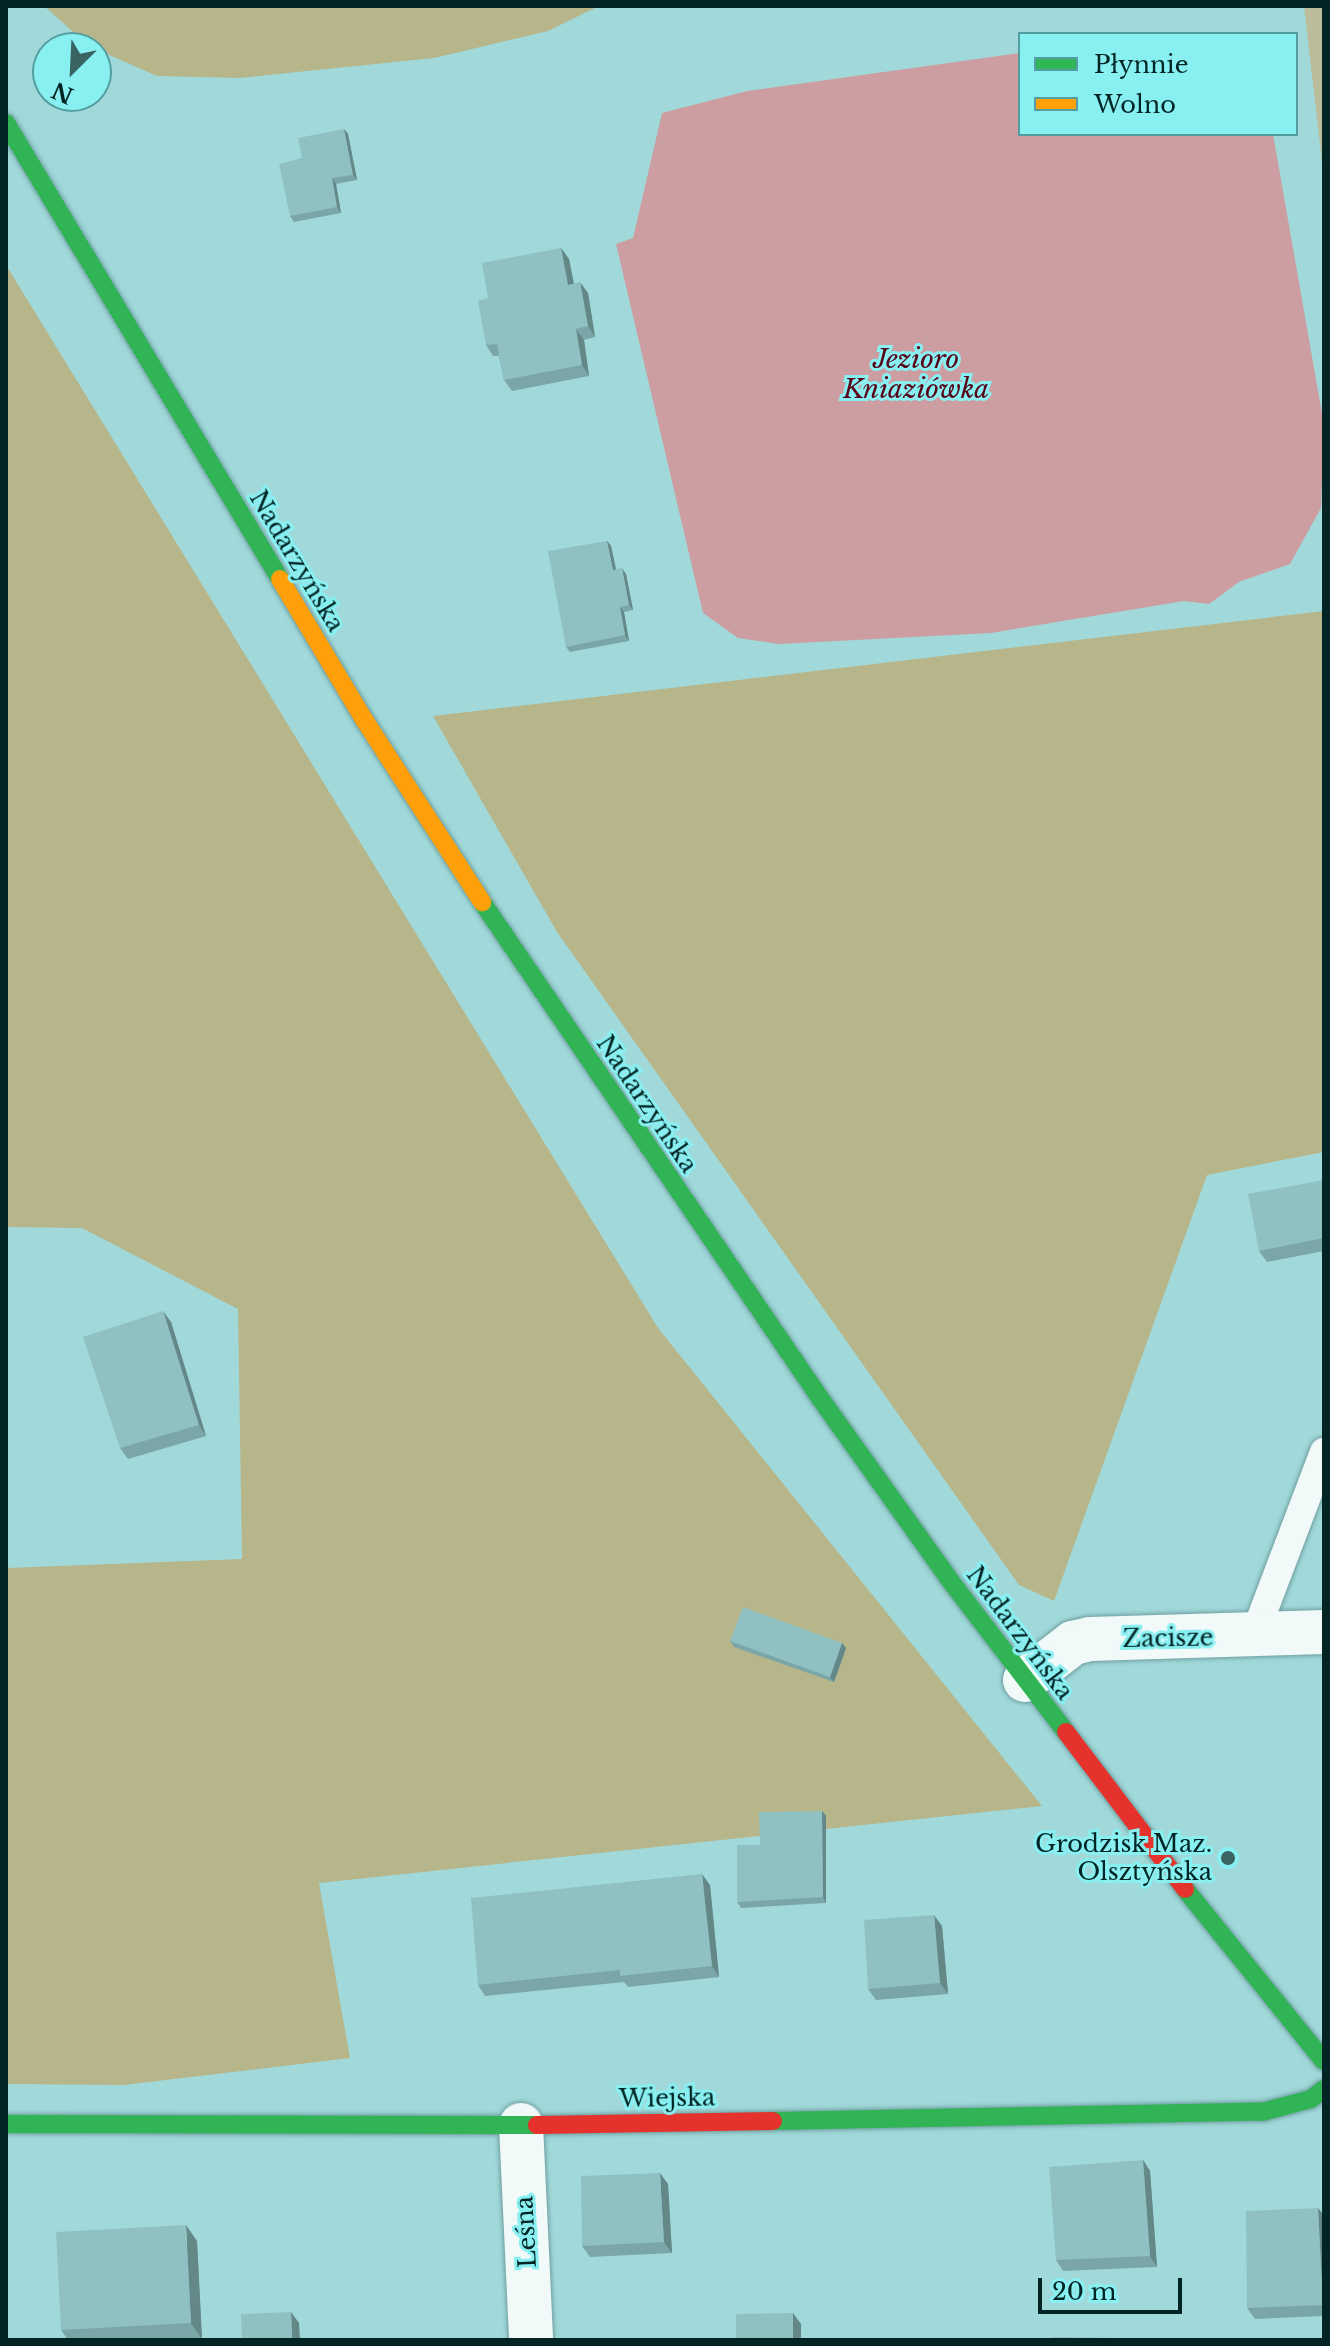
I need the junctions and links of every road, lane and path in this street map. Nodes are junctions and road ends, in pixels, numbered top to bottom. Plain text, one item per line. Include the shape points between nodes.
1 (6, 123) edge
2 (1324, 1452) edge
3 (1324, 1632) edge
4 (1254, 1636) junction
5 (1025, 1680) junction
6 (1324, 2061) edge
7 (1324, 2089) edge
8 (6, 2124) edge
9 (521, 2125) junction
10 (531, 2340) edge

1 - 5 street, Nadarzyńska via 365,721 506,940 820,1398
2 - 4 lane
3 - 4 street, Zacisze
4 - 5 street, Zacisze via 1090,1639 1073,1643
5 - 6 street, Nadarzyńska
7 - 9 street, Wiejska via 1311,2099 1262,2112
8 - 9 street, Wiejska
9 - 10 street, Leśna

